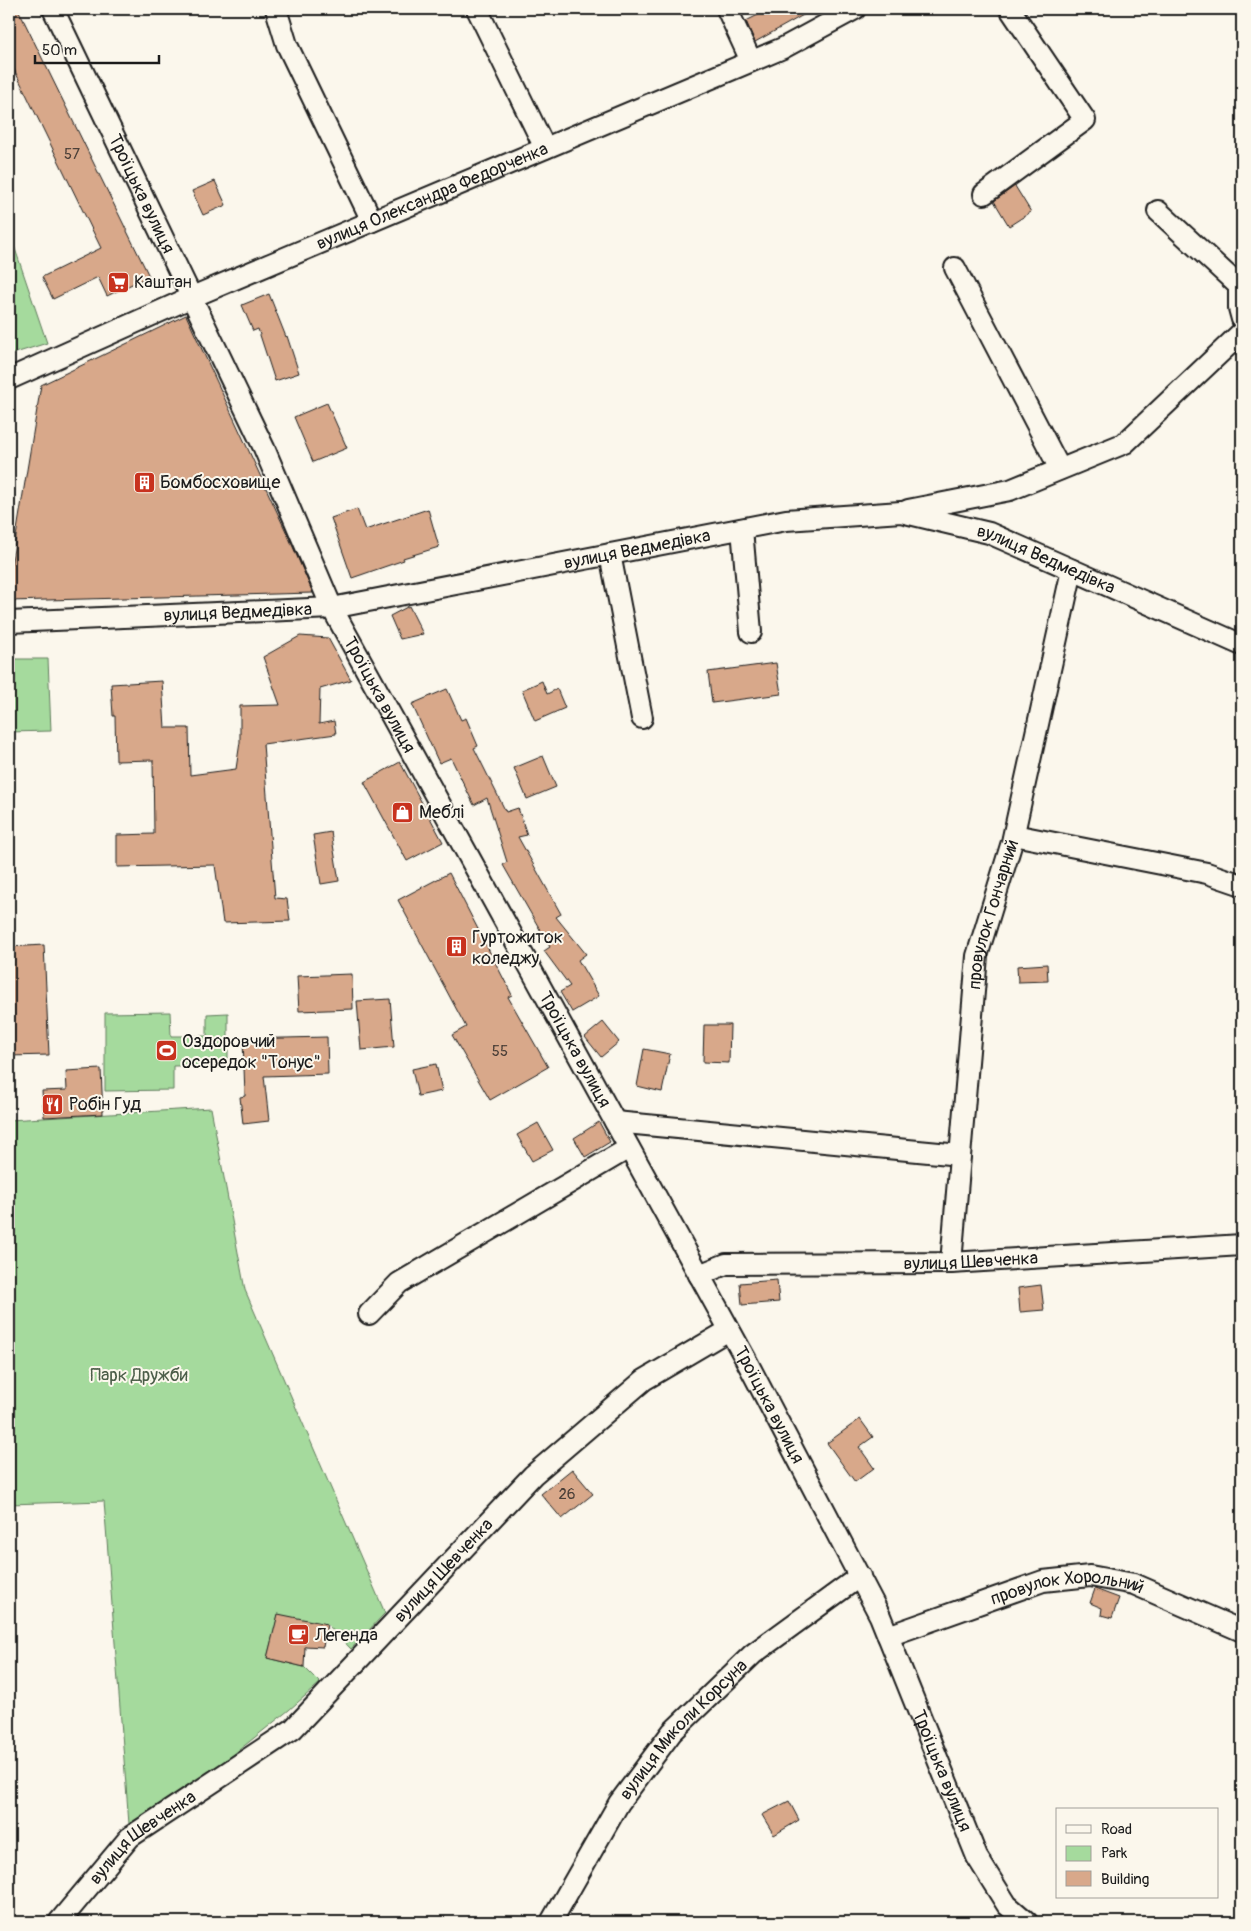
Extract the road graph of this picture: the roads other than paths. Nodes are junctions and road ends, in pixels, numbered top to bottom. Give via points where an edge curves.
1 (53, 9) edge
2 (276, 9) edge
3 (477, 9) edge
4 (727, 9) edge
5 (855, 9) edge
6 (1010, 9) edge
7 (751, 61) junction
8 (545, 148) junction
9 (984, 194) dead end
10 (1158, 211) dead end
11 (372, 221) junction
12 (955, 268) dead end
13 (192, 297) junction
14 (1242, 319) edge
15 (1242, 332) edge
16 (9, 379) edge
17 (1060, 469) junction
18 (901, 512) junction
19 (742, 529) junction
20 (610, 554) junction
21 (1072, 570) junction
22 (332, 608) junction
23 (9, 622) edge
24 (751, 632) dead end
25 (1242, 645) edge
26 (642, 718) dead end
27 (1014, 835) junction
28 (1242, 885) edge
29 (614, 1122) junction
30 (629, 1148) junction
31 (960, 1155) junction
32 (1242, 1245) edge
33 (951, 1262) junction
34 (700, 1275) junction
35 (369, 1314) dead end
36 (730, 1330) junction
37 (860, 1576) junction
38 (1242, 1631) edge
39 (888, 1636) junction
40 (59, 1922) edge
41 (551, 1922) edge
42 (1026, 1922) edge

1 - 13 street, Троїцька вулиця
2 - 11 street via 287,44
3 - 8 street
4 - 7 street
5 - 7 street, вулиця Олександра Федорченка via 783,48
6 - 9 street via 1085,120
7 - 8 street, вулиця Олександра Федорченка
8 - 11 street, вулиця Олександра Федорченка
10 - 14 street via 1239,286
11 - 13 street, вулиця Олександра Федорченка
12 - 17 street
13 - 16 street, вулиця Олександра Федорченка
13 - 22 street, Троїцька вулиця via 264,448
15 - 17 street via 1125,443
17 - 18 street via 1010,490
18 - 19 street, вулиця Ведмедівка via 786,520
18 - 21 street, вулиця Ведмедівка via 989,533
19 - 20 street, вулиця Ведмедівка
19 - 24 street
20 - 22 street, вулиця Ведмедівка
20 - 26 street
21 - 25 street, вулиця Ведмедівка
21 - 27 street, провулок Гончарний
22 - 23 street, вулиця Ведмедівка
22 - 29 street, Троїцька вулиця
27 - 28 street via 1207,873
27 - 31 street, провулок Гончарний via 978,956
29 - 30 street, Троїцька вулиця
29 - 31 street
30 - 34 street, Троїцька вулиця
30 - 35 street via 399,1283
31 - 33 street, провулок Гончарний
32 - 33 street, вулиця Шевченка
33 - 34 street, вулиця Шевченка via 726,1264
34 - 36 street, Троїцька вулиця
36 - 37 street, Троїцька вулиця
36 - 40 street, вулиця Шевченка via 644,1380 534,1475 293,1729 130,1837
37 - 39 street, Троїцька вулиця
37 - 41 street, вулиця Миколи Корсуна via 753,1654 672,1732 619,1803
38 - 39 street, провулок Хорольний via 1134,1584 1090,1576 1043,1581
39 - 42 street, Троїцька вулиця via 977,1857 1007,1905

